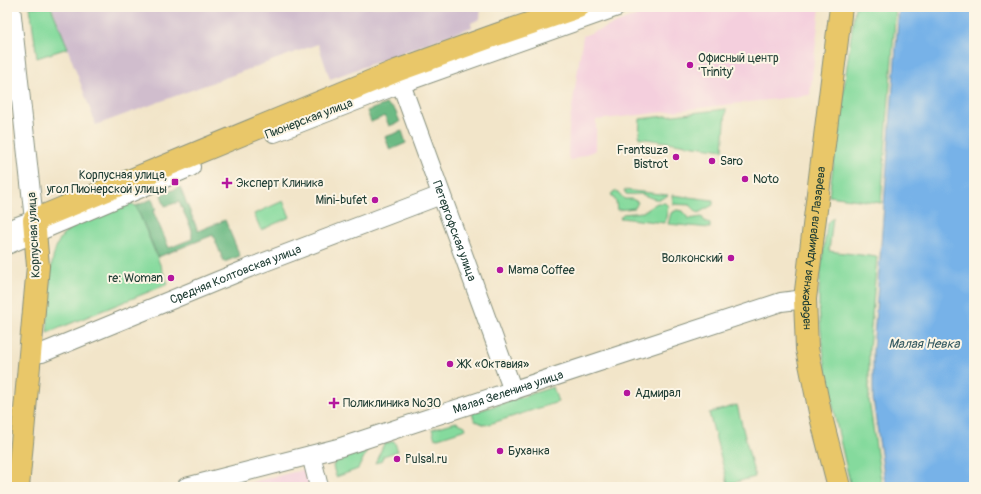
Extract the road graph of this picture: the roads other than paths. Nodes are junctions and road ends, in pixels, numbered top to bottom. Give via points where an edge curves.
1 (11, 7) edge
2 (578, 7) edge
3 (617, 7) edge
4 (841, 7) edge
5 (536, 18) edge
6 (398, 78) junction
7 (441, 195) junction
8 (35, 226) junction
9 (7, 230) edge
10 (7, 245) edge
11 (806, 299) junction
12 (30, 354) junction
13 (513, 391) junction
14 (311, 455) junction
15 (18, 487) edge
16 (186, 487) edge
17 (318, 487) edge
18 (839, 487) edge

1 - 8 street, Корпусная улица
2 - 5 main road, Пионерская улица
3 - 5 street, Пионерская улица
4 - 11 main road, набережная Адмирала Лазарева
5 - 6 main road, Пионерская улица
6 - 7 street, Петергофская улица
6 - 8 main road, Пионерская улица
7 - 12 street, Средняя Колтовская улица via 249,268 42,353
7 - 13 street, Петергофская улица
8 - 9 street, Пионерская улица
8 - 10 street, Пионерская улица
8 - 12 main road, Корпусная улица via 38,266
11 - 13 street, Малая Зеленина улица via 781,302
11 - 18 main road, набережная Адмирала Лазарева via 808,349 821,417
12 - 15 main road, Корпусная улица
13 - 14 street, Малая Зеленина улица
14 - 16 street, Малая Зеленина улица
14 - 17 street

